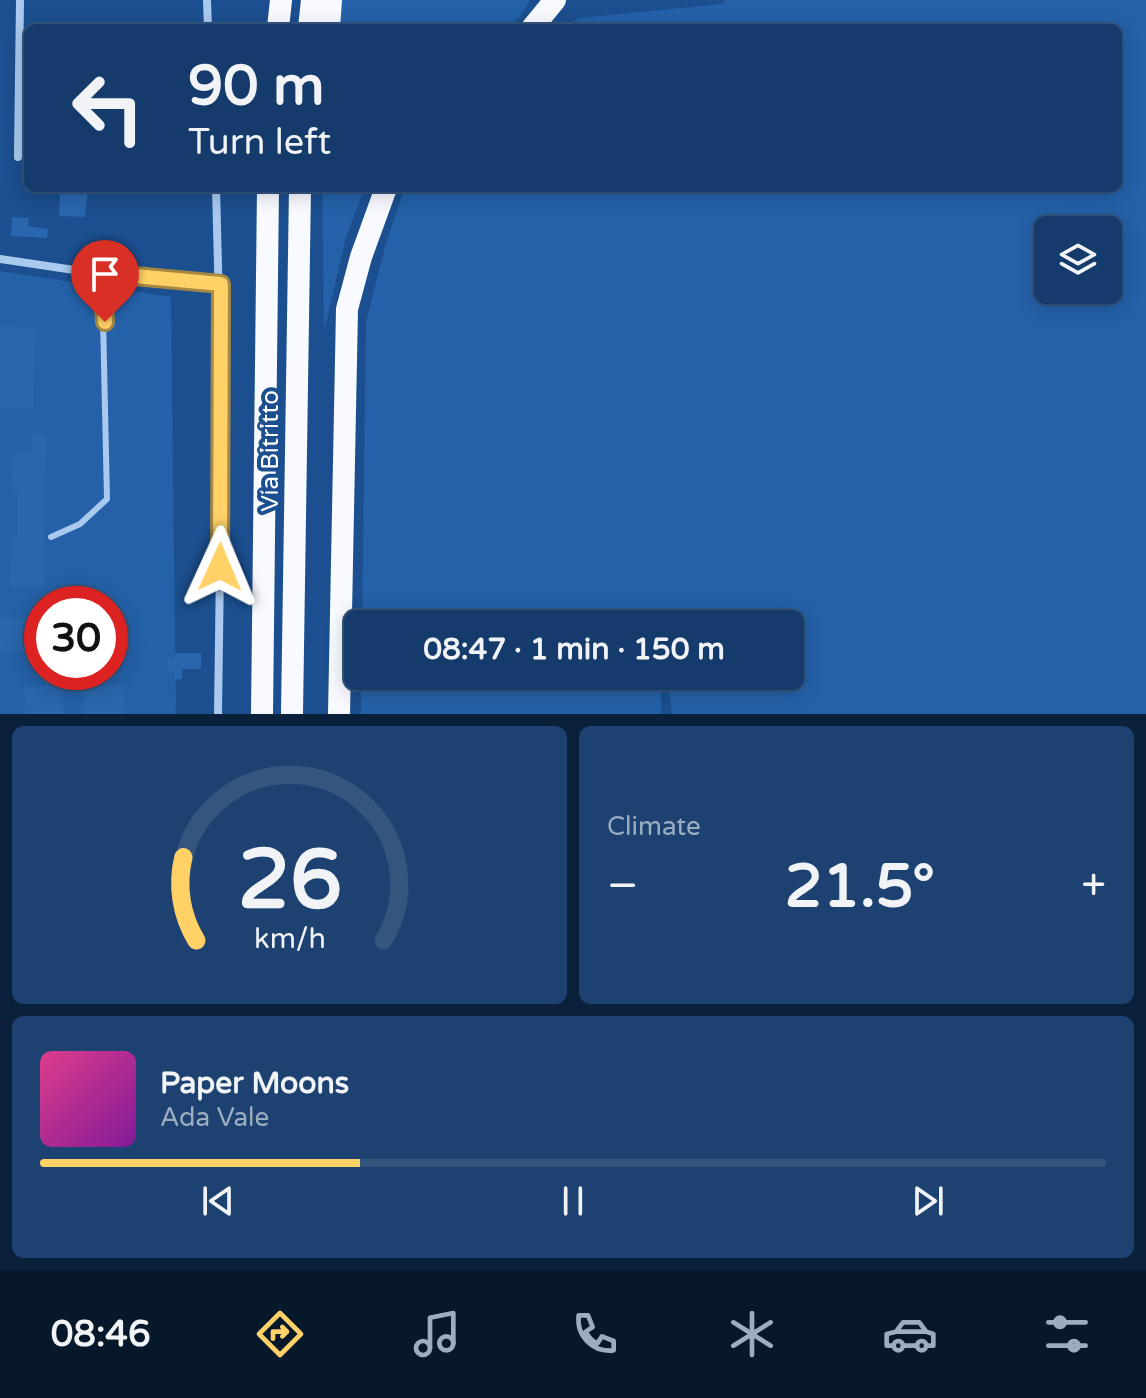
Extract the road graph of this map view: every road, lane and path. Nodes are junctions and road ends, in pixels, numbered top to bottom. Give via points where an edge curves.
1 (20, 0) edge
2 (207, 0) edge
3 (281, 0) edge
4 (312, 0) edge
5 (331, 0) edge
6 (555, 0) edge
7 (208, 24) edge
8 (278, 24) edge
9 (309, 24) edge
10 (329, 24) edge
11 (535, 24) edge
12 (18, 157) dead end
13 (216, 192) edge
14 (268, 192) edge
15 (300, 192) edge
16 (313, 192) edge
17 (385, 192) edge
18 (0, 259) edge
19 (102, 273) junction
20 (221, 284) junction
21 (299, 286) junction
22 (51, 537) dead end
23 (218, 714) edge
24 (262, 714) edge
25 (292, 714) edge
26 (339, 714) edge

1 - 12 street
2 - 7 street
3 - 8 highway
4 - 9 highway
5 - 10 highway
6 - 11 highway
13 - 20 street
14 - 24 highway, Via Bitritto
15 - 21 highway, Via Bitritto
16 - 21 highway
17 - 26 highway via 347,309
18 - 19 street
19 - 20 street
19 - 22 lane via 107,499 80,524
20 - 23 street
21 - 25 highway, Via Bitritto

